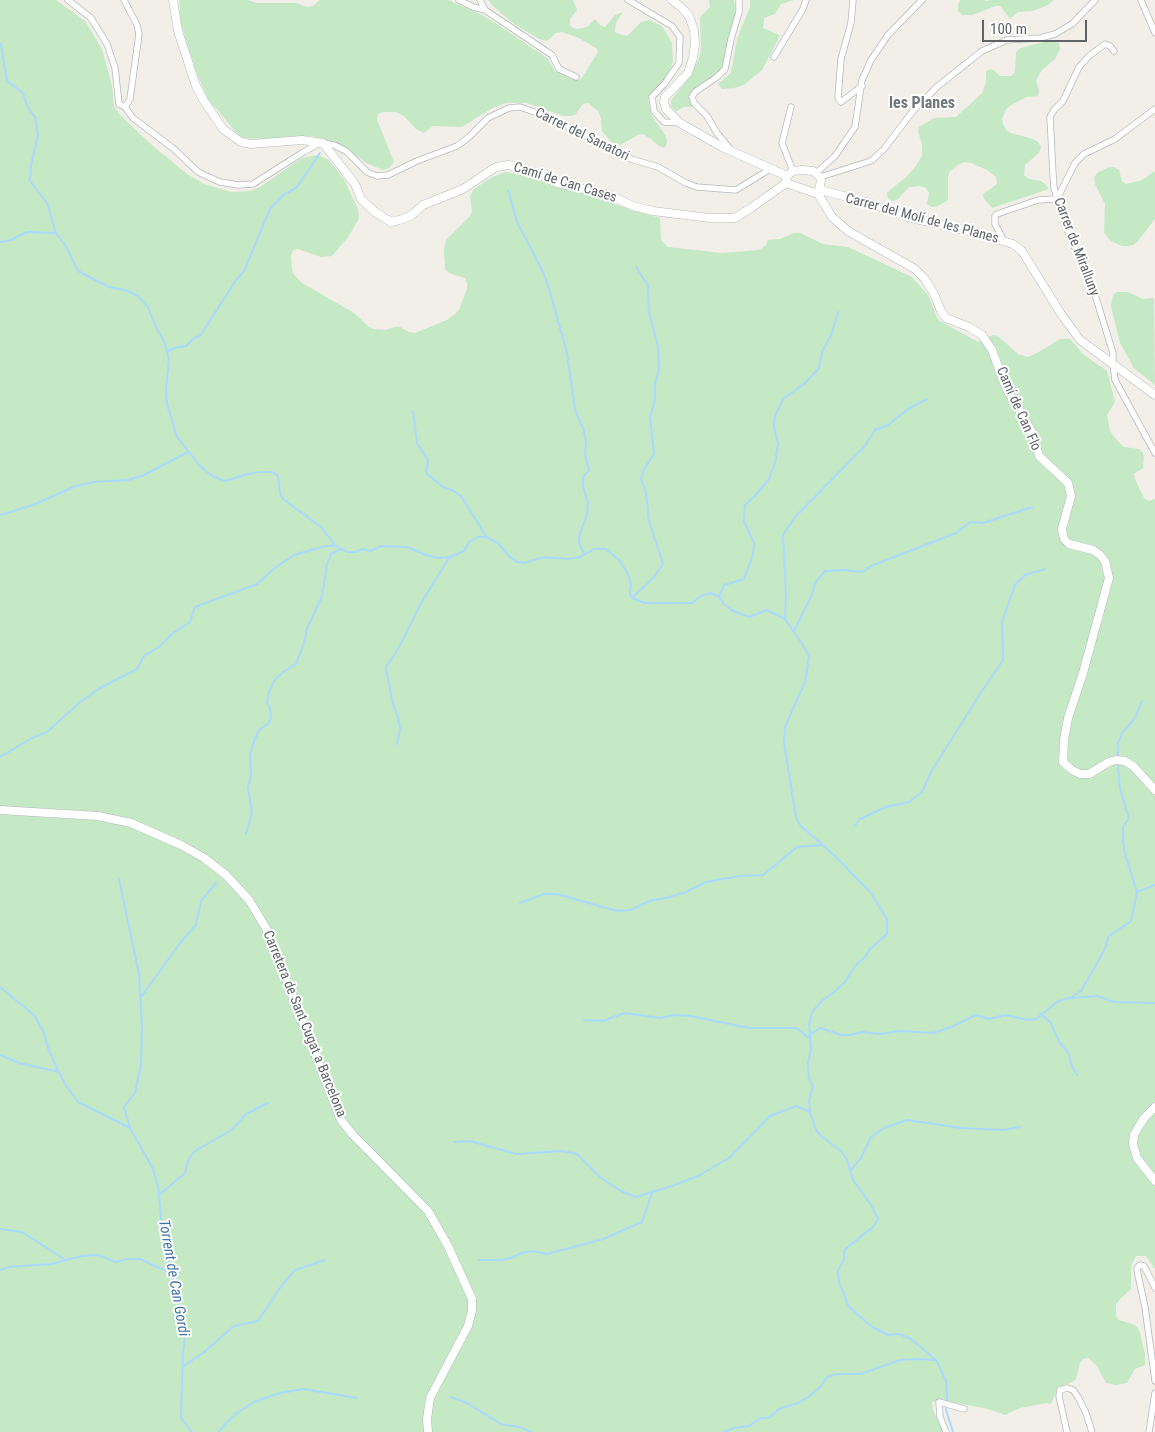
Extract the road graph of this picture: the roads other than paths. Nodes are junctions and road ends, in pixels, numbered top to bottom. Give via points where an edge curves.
1 (68, 0) edge
2 (124, 0) edge
3 (173, 0) edge
4 (459, 0) edge
5 (480, 0) edge
6 (628, 0) edge
7 (672, 0) edge
8 (739, 0) edge
9 (806, 0) edge
10 (852, 0) edge
11 (922, 0) edge
12 (1095, 0) edge
13 (1141, 0) edge
14 (485, 10) junction
15 (1155, 33) edge
16 (1114, 50) dead end
17 (774, 57) dead end
18 (576, 77) dead end
19 (862, 86) junction
20 (125, 107) junction
21 (791, 107) dead end
22 (1155, 109) edge
23 (680, 123) junction
24 (323, 143) junction
25 (733, 152) junction
26 (770, 169) junction
27 (818, 175) junction
28 (789, 177) junction
29 (819, 192) junction
30 (1057, 199) junction
31 (1004, 241) junction
32 (1113, 362) junction
33 (1155, 395) edge
34 (1155, 453) edge
35 (1155, 790) edge
36 (0, 810) edge
37 (1155, 1107) edge
38 (1155, 1181) edge
39 (1155, 1288) edge
40 (1155, 1382) edge
41 (1155, 1393) edge
42 (964, 1410) dead end
43 (428, 1432) edge
44 (946, 1432) edge
45 (1067, 1432) edge
46 (1092, 1432) edge
47 (1150, 1432) edge

1 - 20 street via 91,18 104,39 115,68 118,102
2 - 20 street via 139,34 130,99
3 - 24 street via 178,31 196,86 223,129 241,142 250,144 302,140
4 - 14 street
5 - 14 street
6 - 23 street via 672,26 680,37 679,63 652,97 654,111 664,122
7 - 23 street via 689,16 695,34 690,70 664,100 666,109
8 - 25 street via 725,68 692,97
9 - 17 street
10 - 19 street via 838,98 841,102
11 - 19 street via 888,35 871,60
12 - 27 street via 1072,24 1056,34 1007,40 982,51 938,86 871,161
13 - 15 street
14 - 18 street via 552,55 559,69
16 - 30 street, Carrer de Miralluny via 1105,44 1079,67 1064,101 1050,117
19 - 27 street via 855,127
20 - 24 street via 133,118 198,172 229,184 253,184
21 - 28 street via 782,143
22 - 30 street via 1115,139 1084,154 1075,163
23 - 25 street
24 - 26 street, Carrer del Sanatori via 346,151 367,172 377,176 388,175 457,146 488,118 509,108 520,107 552,118 624,157 658,167 696,187 736,190
24 - 28 street, Camí de Can Cases via 355,184 361,199 391,222 463,189 496,167 509,165 530,170 558,183 609,195 633,206 710,218 734,218
25 - 26 street
26 - 28 street
27 - 28 street via 807,170
27 - 29 street
28 - 29 street, Carrer del Molí de les Planes
29 - 31 street, Carrer del Molí de les Planes via 863,201 908,217
29 - 35 street, Camí de Can Flo via 832,217 848,231 915,269 925,279 946,318 982,335 1030,430 1039,456 1068,483 1071,496 1062,530 1064,538 1069,544 1100,555 1106,561 1110,578 1068,718 1063,762 1080,774 1088,774 1109,762 1125,761
30 - 31 street via 1038,200 994,216
30 - 32 street, Carrer de Miralluny via 1072,242 1088,272
31 - 32 street, Carrer del Molí de les Planes via 1022,251 1080,340
32 - 33 street, Carrer del Molí de les Planes
32 - 34 street, Carrer de Miralluny via 1115,380
36 - 43 street, Carretera de Sant Cugat a Barcelona via 98,816 131,823 204,858 226,875 249,900 266,928 342,1120 428,1212 448,1246 472,1299 468,1326 430,1398
37 - 38 street via 1145,1116 1132,1144 1143,1168
39 - 40 street via 1144,1266 1140,1265 1137,1268
41 - 47 street
42 - 44 street via 938,1402
45 - 46 street via 1059,1396 1060,1390 1067,1388 1078,1397

